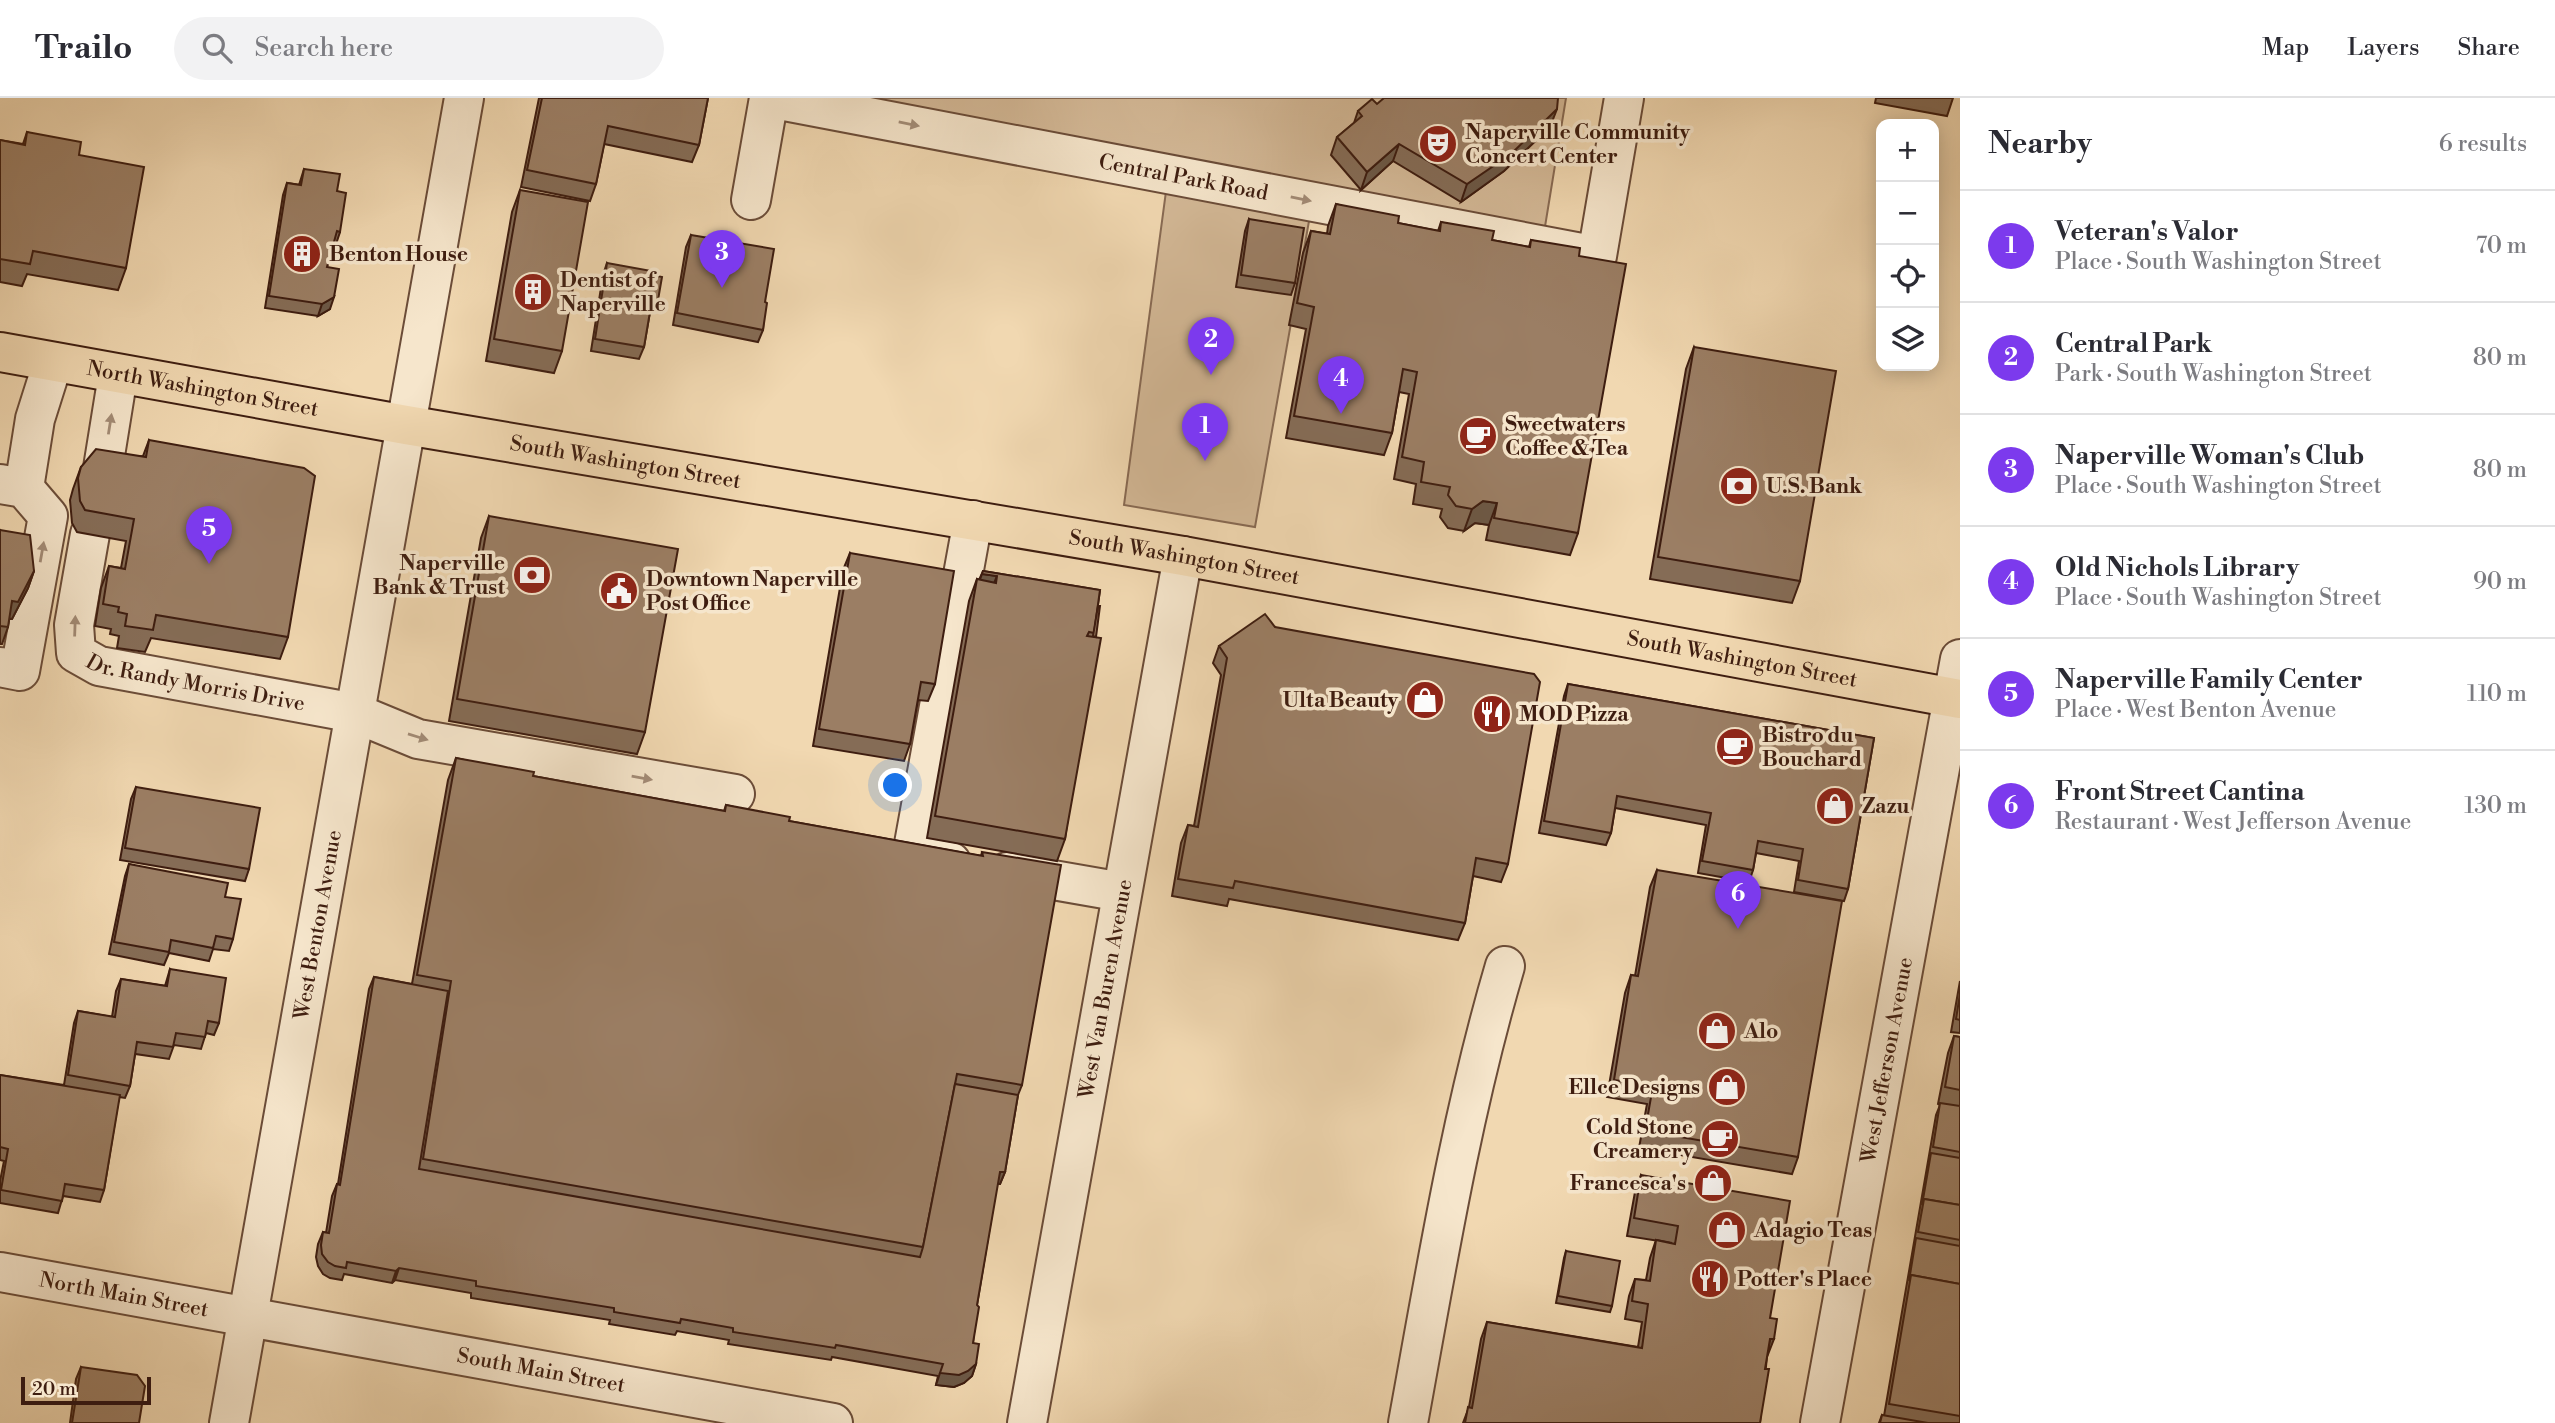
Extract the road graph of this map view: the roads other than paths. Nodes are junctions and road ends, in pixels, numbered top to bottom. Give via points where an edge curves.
1 (464, 98) edge
2 (769, 98) edge
3 (1624, 98) edge
4 (751, 200) dead end
5 (0, 352) edge
6 (53, 362) junction
7 (118, 375) junction
8 (406, 425) junction
9 (102, 474) edge
10 (12, 486) edge
11 (973, 520) junction
12 (90, 534) edge
13 (1183, 556) junction
14 (1960, 659) edge
15 (0, 667) edge
16 (1957, 698) edge
17 (355, 713) junction
18 (734, 794) dead end
19 (1122, 892) junction
20 (1505, 966) dead end
21 (0, 1272) edge
22 (248, 1316) junction
23 (229, 1423) edge
24 (833, 1423) edge
25 (1027, 1423) edge
26 (1408, 1423) edge
27 (1820, 1423) edge

1 - 8 street, West Benton Avenue
2 -> 3 street, Central Park Road via 1597,256
2 - 4 street
5 - 6 main road, North Washington Street
6 - 7 main road, North Washington Street
6 - 10 street
7 - 8 main road, North Washington Street
9 -> 7 street
8 - 11 main road, South Washington Street
8 - 17 street, West Benton Avenue
15 -> 10 street via 20,671 48,516
11 - 13 main road, South Washington Street
11 - 19 street via 912,855
17 -> 12 street, Dr. Randy Morris Drive via 99,666 76,653 74,625
13 - 16 main road, South Washington Street
13 - 19 street, West Van Buren Avenue
14 - 16 street, West Jefferson Avenue
16 - 27 street, West Jefferson Avenue
17 -> 18 street via 418,739
17 - 22 street, West Benton Avenue
19 - 25 street, West Van Buren Avenue
20 - 26 street via 1466,1124
21 - 22 street, North Main Street
22 - 23 street, West Benton Avenue
22 - 24 street, South Main Street

